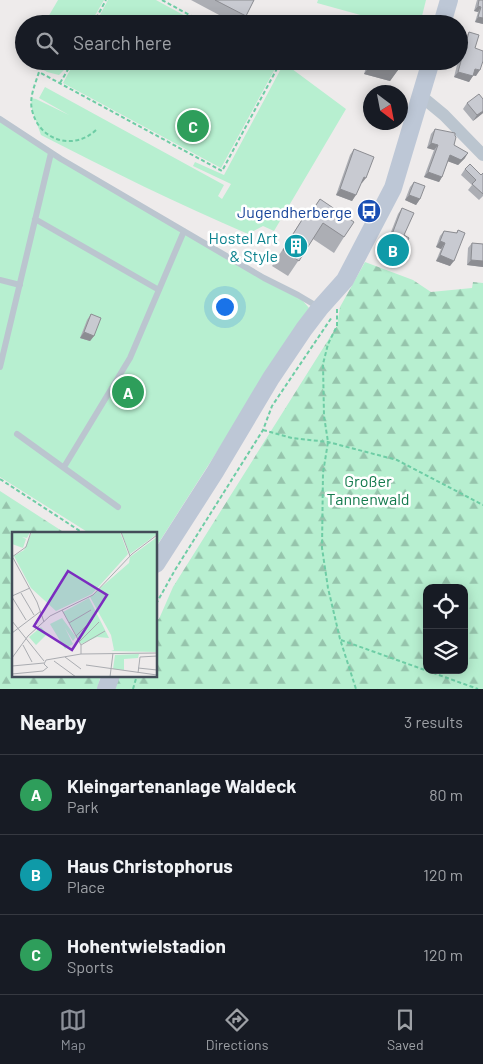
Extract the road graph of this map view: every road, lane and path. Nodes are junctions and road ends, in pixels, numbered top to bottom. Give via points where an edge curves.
1 (106, 0) edge
2 (162, 0) edge
3 (449, 0) edge
4 (98, 15) edge
5 (190, 15) edge
6 (445, 15) edge
7 (67, 70) edge
8 (276, 70) edge
9 (428, 70) edge
10 (60, 83) junction
11 (421, 96) junction
12 (0, 119) edge
13 (96, 130) dead end
14 (51, 153) junction
15 (483, 155) edge
16 (35, 219) junction
17 (184, 231) junction
18 (0, 280) edge
19 (20, 285) junction
20 (159, 290) junction
21 (337, 307) dead end
22 (320, 308) junction
23 (337, 326) dead end
24 (0, 367) edge
25 (263, 430) junction
26 (17, 434) dead end
27 (328, 442) junction
28 (64, 467) junction
29 (0, 479) edge
30 (483, 505) edge
31 (118, 507) dead end
32 (82, 532) edge
33 (158, 561) edge
34 (158, 600) edge
35 (340, 639) junction
36 (110, 676) edge
37 (137, 676) edge
38 (106, 689) edge
39 (133, 689) edge
40 (356, 689) edge
41 (478, 689) edge

1 - 4 path
2 - 5 path
3 - 6 main road
7 - 10 path
8 - 10 path via 222,171
9 - 11 main road
10 - 13 path via 39,72 31,95 37,122 44,131 66,142 89,137
11 - 15 street
11 - 22 main road via 393,188 345,280
12 - 14 lane
14 - 16 lane
14 - 17 lane
16 - 19 lane
16 - 20 lane
17 - 20 lane
17 - 22 lane
18 - 19 lane
19 - 24 lane
20 - 28 lane via 130,358
21 - 25 path via 272,406
22 - 33 main road via 271,378 216,472
23 - 27 path via 323,364
25 - 27 path via 292,438
25 - 34 path
26 - 28 lane
27 - 30 path via 397,460
27 - 35 path via 323,474 322,548
28 - 31 lane
29 - 32 path
35 - 40 path
35 - 41 path
36 - 38 main road
37 - 39 path

